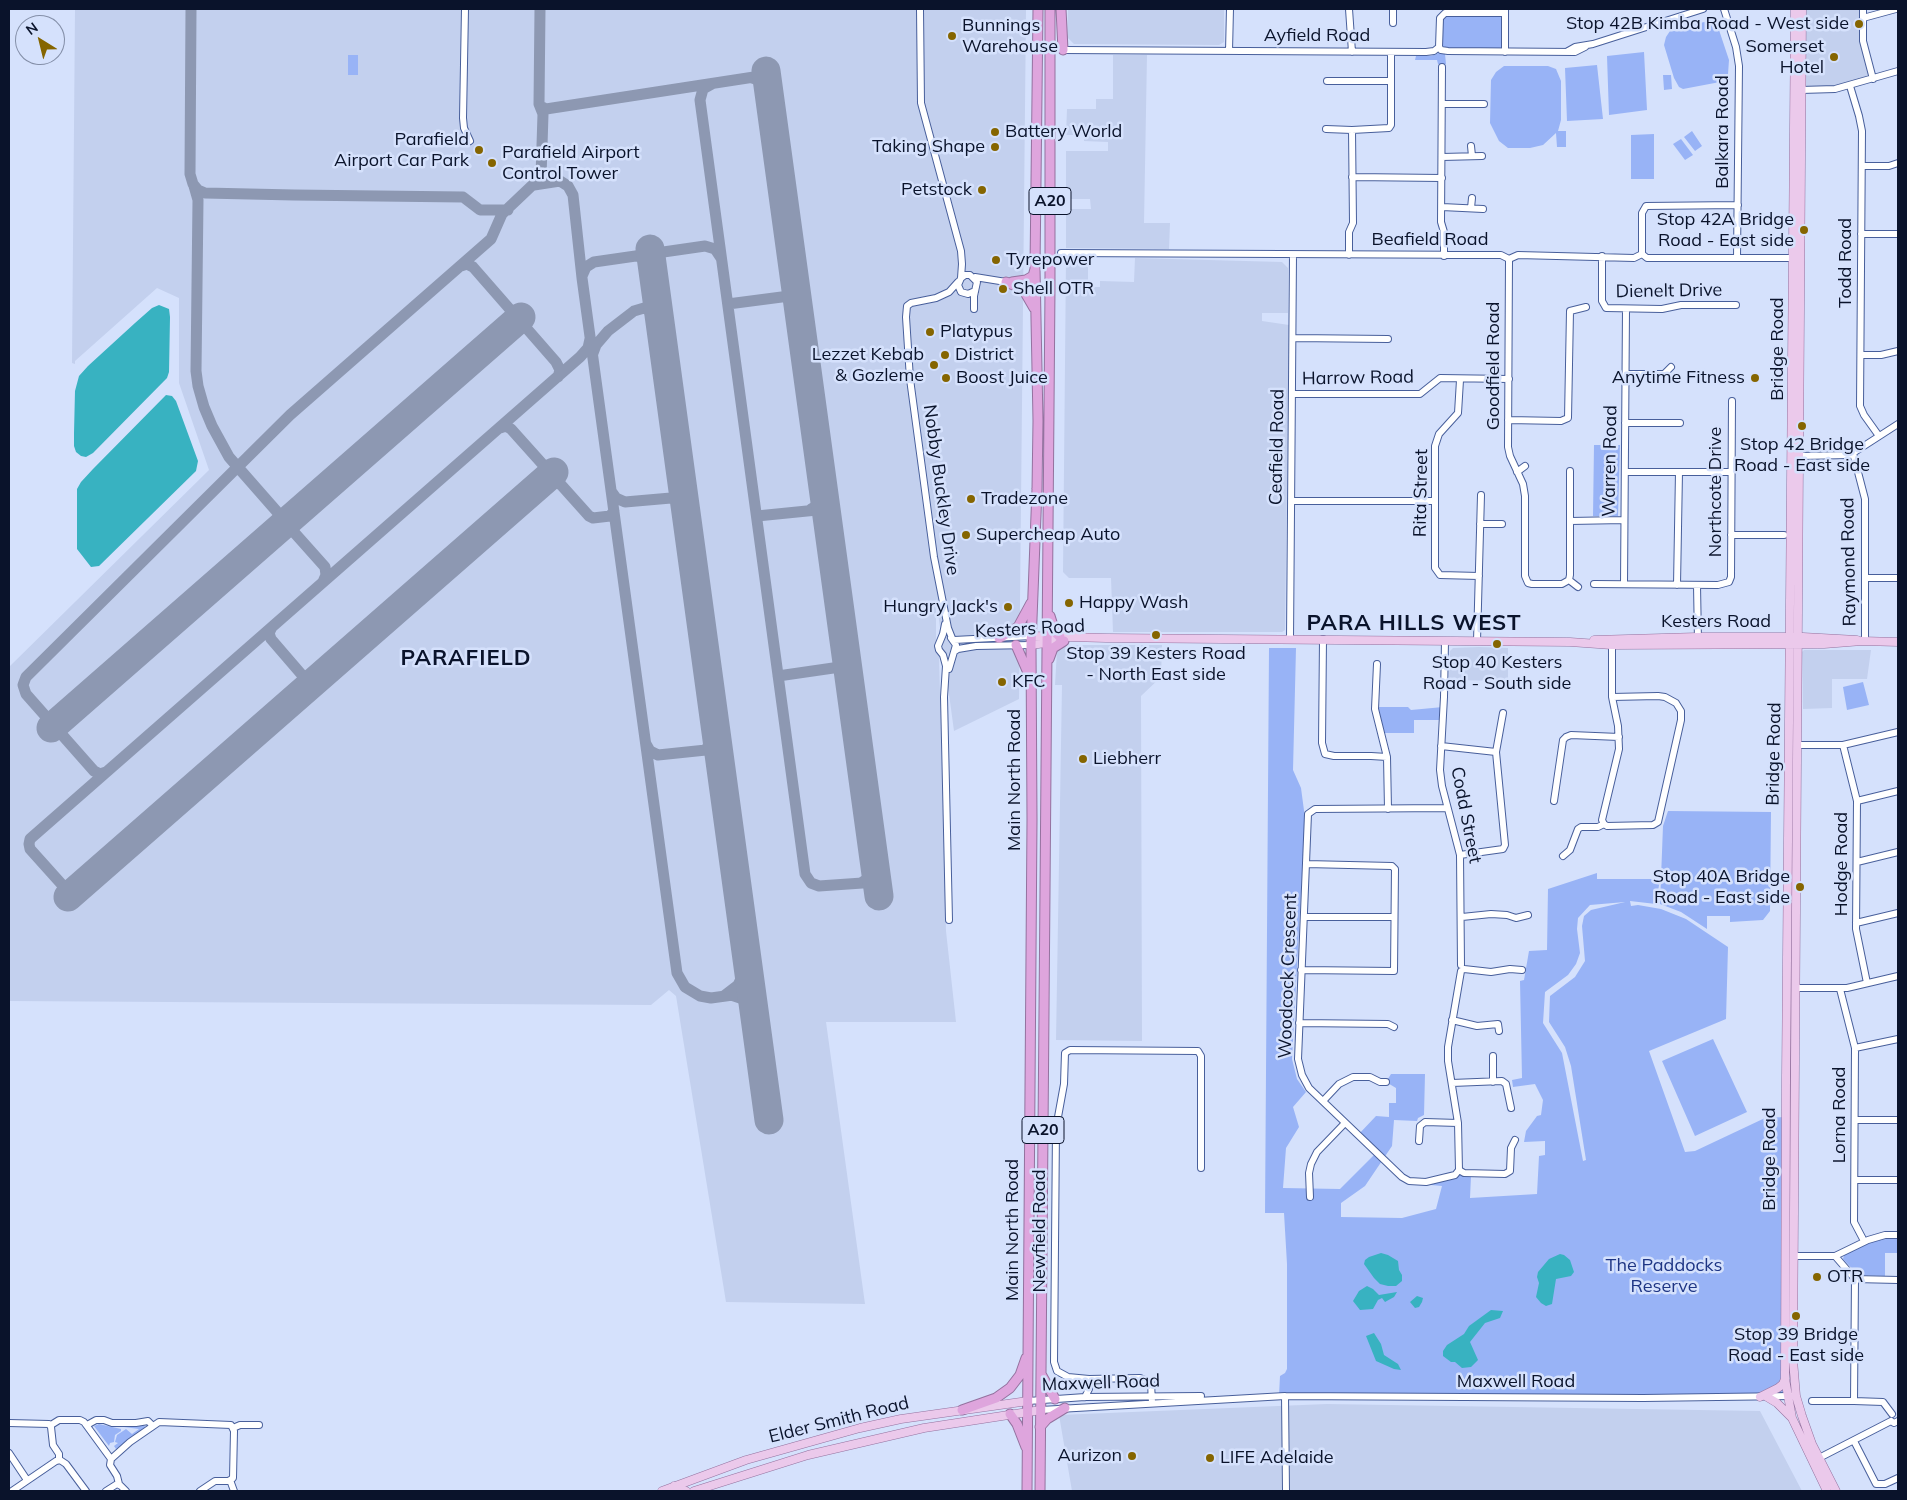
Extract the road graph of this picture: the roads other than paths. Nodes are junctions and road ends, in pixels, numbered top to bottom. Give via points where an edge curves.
1 (465, 9) edge
2 (920, 9) edge
3 (1038, 9) edge
4 (1050, 9) edge
5 (1061, 9) edge
6 (1230, 9) edge
7 (1349, 9) edge
8 (1393, 9) edge
9 (1703, 9) edge
10 (1724, 9) edge
11 (1795, 9) edge
12 (1802, 9) edge
13 (1863, 9) edge
14 (1896, 9) edge
15 (1505, 11) edge
16 (1863, 18) junction
17 (1392, 23) dead end
18 (1439, 47) junction
19 (1063, 50) joint
20 (1229, 51) junction
21 (1352, 52) junction
22 (1391, 52) junction
23 (1505, 52) junction
24 (1442, 67) dead end
25 (1898, 71) edge
26 (1874, 79) junction
27 (1327, 81) dead end
28 (1391, 81) junction
29 (1850, 86) junction
30 (1798, 90) junction
31 (1442, 104) junction
32 (1484, 104) dead end
33 (1326, 129) dead end
34 (1352, 130) junction
35 (470, 141) dead end
36 (1471, 146) dead end
37 (1472, 156) junction
38 (1482, 156) dead end
39 (1442, 157) junction
40 (1898, 163) edge
41 (1862, 166) junction
42 (1352, 177) junction
43 (1442, 178) junction
44 (1472, 198) dead end
45 (1738, 205) junction
46 (1442, 207) junction
47 (1471, 208) junction
48 (1483, 209) dead end
49 (1861, 234) junction
50 (1898, 234) edge
51 (961, 251) junction
52 (1061, 253) dead end
53 (1642, 254) junction
54 (1294, 255) junction
55 (1350, 255) junction
56 (1444, 256) junction
57 (1602, 256) junction
58 (1738, 258) junction
59 (1797, 258) junction
60 (1509, 259) junction
61 (1035, 268) junction
62 (974, 277) junction
63 (959, 280) junction
64 (1005, 282) junction
65 (976, 290) junction
66 (964, 294) junction
67 (936, 298) junction
68 (1736, 305) dead end
69 (1586, 307) dead end
70 (1626, 308) junction
71 (1036, 311) junction
72 (1293, 338) junction
73 (1388, 339) dead end
74 (1898, 351) edge
75 (1861, 356) junction
76 (1671, 368) dead end
77 (1626, 374) junction
78 (1460, 380) junction
79 (1509, 380) junction
80 (1292, 394) junction
81 (1732, 402) dead end
82 (1508, 420) junction
83 (1625, 423) junction
84 (1680, 423) dead end
85 (1898, 424) edge
86 (1879, 436) junction
87 (1852, 454) junction
88 (1795, 456) junction
89 (1525, 466) dead end
90 (1570, 470) dead end
91 (1517, 472) junction
92 (1625, 472) junction
93 (1679, 472) junction
94 (1731, 472) junction
95 (1481, 495) dead end
96 (1291, 501) junction
97 (1435, 501) junction
98 (1624, 520) junction
99 (1570, 521) junction
100 (1480, 524) junction
101 (1502, 524) dead end
102 (1731, 535) junction
103 (1784, 535) dead end
104 (1479, 576) junction
105 (1865, 578) junction
106 (1898, 578) edge
107 (1569, 580) junction
108 (1594, 584) dead end
109 (1624, 584) junction
110 (1676, 585) junction
111 (1697, 585) junction
112 (1578, 586) dead end
113 (1033, 599) junction
114 (1047, 609) junction
115 (946, 618) junction
116 (1790, 625) junction
117 (1777, 637) junction
118 (999, 638) junction
119 (953, 639) junction
120 (1047, 639) junction
121 (1062, 639) junction
122 (1290, 639) junction
123 (1323, 639) junction
124 (940, 640) junction
125 (1032, 640) junction
126 (1794, 640) junction
127 (1445, 641) junction
128 (1477, 641) junction
129 (1698, 641) junction
130 (1863, 641) junction
131 (1612, 642) junction
132 (1898, 642) edge
133 (1016, 645) junction
134 (954, 652) junction
135 (943, 655) junction
136 (1377, 664) dead end
137 (1047, 666) junction
138 (1031, 682) junction
139 (945, 684) junction
140 (1612, 697) junction
141 (1503, 712) dead end
142 (1898, 732) edge
143 (1619, 737) junction
144 (1793, 745) junction
145 (1843, 745) junction
146 (1441, 746) junction
147 (1496, 752) junction
148 (1387, 757) junction
149 (1898, 791) edge
150 (1554, 801) dead end
151 (1857, 801) junction
152 (1447, 808) junction
153 (1388, 809) junction
154 (1604, 824) junction
155 (1898, 852) edge
156 (1460, 855) junction
157 (1563, 856) dead end
158 (1857, 862) junction
159 (1306, 864) junction
160 (1898, 913) edge
161 (1528, 916) dead end
162 (1304, 917) junction
163 (1394, 917) junction
164 (1462, 917) junction
165 (949, 920) dead end
166 (1856, 923) junction
167 (1462, 969) junction
168 (1301, 970) junction
169 (1522, 970) dead end
170 (1898, 976) edge
171 (1867, 983) junction
172 (1791, 988) junction
173 (1840, 988) junction
174 (1452, 1020) junction
175 (1299, 1023) junction
176 (1394, 1027) dead end
177 (1499, 1031) dead end
178 (1898, 1039) edge
179 (1855, 1048) junction
180 (1494, 1056) dead end
181 (1386, 1082) dead end
182 (1493, 1082) junction
183 (1452, 1083) junction
184 (1323, 1102) junction
185 (1511, 1108) dead end
186 (1855, 1120) junction
187 (1898, 1120) edge
188 (1345, 1122) junction
189 (1458, 1123) junction
190 (1515, 1140) dead end
191 (1419, 1141) dead end
192 (1201, 1168) dead end
193 (1459, 1170) junction
194 (1855, 1180) junction
195 (1898, 1180) edge
196 (1310, 1197) dead end
197 (1898, 1235) edge
198 (1864, 1241) junction
199 (1790, 1256) junction
200 (1835, 1256) junction
201 (1855, 1279) junction
202 (1898, 1280) edge
203 (1029, 1349) junction
204 (1041, 1374) junction
205 (1089, 1379) junction
206 (1785, 1379) junction
207 (1285, 1396) junction
208 (1796, 1396) junction
209 (1086, 1397) junction
210 (1110, 1397) junction
211 (1764, 1397) junction
212 (1787, 1397) junction
213 (1055, 1399) junction
214 (1152, 1399) junction
215 (1041, 1400) junction
216 (1812, 1401) dead end
217 (1854, 1401) junction
218 (1028, 1402) junction
219 (1110, 1405) junction
220 (1065, 1408) junction
221 (962, 1410) junction
222 (1041, 1410) junction
223 (1028, 1411) junction
224 (1010, 1414) junction
225 (1896, 1417) edge
226 (1792, 1418) junction
227 (9, 1423) edge
228 (51, 1425) junction
229 (87, 1425) junction
230 (259, 1425) dead end
231 (153, 1426) junction
232 (1040, 1426) junction
233 (233, 1428) junction
234 (1854, 1441) junction
235 (1027, 1450) junction
236 (9, 1454) edge
237 (1819, 1458) junction
238 (111, 1459) junction
239 (59, 1460) junction
240 (1814, 1466) junction
241 (1898, 1478) edge
242 (28, 1480) junction
243 (230, 1480) junction
244 (119, 1484) junction
245 (674, 1489) edge
246 (12, 1491) edge
247 (86, 1491) edge
248 (106, 1491) edge
249 (126, 1491) edge
250 (200, 1491) edge
251 (234, 1491) edge
252 (662, 1491) edge
253 (686, 1491) edge
254 (694, 1491) edge
255 (1027, 1491) edge
256 (1040, 1491) edge
257 (1286, 1491) edge
258 (1827, 1491) edge
259 (1836, 1491) edge

1 - 35 street via 464,128
2 - 51 street via 921,103
3 - 61 highway, Main North Road / A20
4 - 114 highway, Main North Road / A20
5 - 19 highway
6 - 20 street
7 - 21 street
8 - 17 street
9 - 23 street, Ayfield Road via 1577,52
10 - 45 street, Balkara Road via 1739,66
11 - 30 main road, Bridge Road
12 - 30 main road, Bridge Road
13 - 16 street
14 - 16 street
15 - 18 street via 1445,13 1440,18
15 - 23 street
16 - 26 street via 1863,41
18 - 22 street, Ayfield Road via 1430,52
18 - 23 street, Ayfield Road via 1448,51
19 - 20 street, Ayfield Road
20 - 21 street, Ayfield Road
21 - 22 street, Ayfield Road
22 - 28 street
24 - 31 street
25 - 26 street
26 - 29 street
27 - 28 street
28 - 34 street via 1389,128
29 - 30 street via 1831,90
29 - 41 street, Todd Road via 1861,127
30 - 59 main road, Bridge Road
31 - 32 street via 1471,108
31 - 39 street
33 - 34 street
34 - 42 street
36 - 37 street
37 - 38 street
37 - 39 street
39 - 43 street
40 - 41 street
41 - 49 street, Todd Road
42 - 43 street
42 - 55 street
43 - 46 street
44 - 47 street
45 - 53 street via 1646,206 1642,210
45 - 58 street, Balkara Road
46 - 47 street
46 - 56 street
47 - 48 street
49 - 50 street
49 - 75 street, Todd Road
51 - 62 street via 967,270
51 - 63 street
52 - 54 street, Beafield Road
53 - 57 street, Beafield Road via 1634,258
53 - 58 street, Beafield Road via 1648,258
54 - 55 street, Beafield Road
54 - 72 street, Ceafield Road
55 - 56 street, Beafield Road
56 - 60 street, Beafield Road via 1501,255
57 - 60 street, Beafield Road via 1518,255
57 - 70 street, Dienelt Drive via 1604,306
58 - 59 street, Beafield Road
59 - 88 main road, Bridge Road
60 - 79 street, Goodfield Road
61 - 64 highway via 1033,276 1026,280
61 - 71 highway, Main North Road / A20
62 - 63 street via 968,275
62 - 64 street
62 - 65 street
63 - 66 street via 958,288
63 - 67 street, Nobby Buckley Drive via 949,292
64 - 65 street via 984,284
64 - 71 highway via 1026,292
65 - 66 street
65 - 66 street via 974,309
66 - 67 street, Nobby Buckley Drive
67 - 115 street, Nobby Buckley Drive via 907,306 906,317 910,379 934,557
68 - 70 street, Dienelt Drive
69 - 82 street via 1570,311 1568,418 1561,421
70 - 77 street, Warren Road
71 - 113 highway, Main North Road / A20 via 1038,470
72 - 73 street
72 - 80 street, Ceafield Road
74 - 75 street
75 - 86 street, Todd Road via 1860,408
76 - 77 street via 1664,374
77 - 83 street, Warren Road
78 - 79 street, Harrow Road
78 - 80 street, Harrow Road via 1440,378 1420,394
78 - 97 street, Rita Street via 1458,413 1439,434 1435,446
79 - 82 street, Goodfield Road
80 - 96 street, Ceafield Road
81 - 94 street, Northcote Drive
82 - 91 street, Goodfield Road via 1510,456
83 - 84 street
83 - 92 street, Warren Road
85 - 86 street
86 - 87 street
87 - 88 street
87 - 105 street, Raymond Road via 1865,494
88 - 116 main road, Bridge Road
88 - 126 main road, Bridge Road
89 - 91 street
90 - 99 street
91 - 107 street, Goodfield Road via 1525,496 1527,580 1532,584 1562,584
92 - 93 street
92 - 98 street, Warren Road
93 - 94 street
93 - 110 street
94 - 102 street, Northcote Drive
95 - 100 street
96 - 97 street
96 - 122 street, Ceafield Road
97 - 104 street, Rita Street via 1435,568 1440,574
98 - 99 street
98 - 109 street, Warren Road
99 - 107 street
100 - 101 street
100 - 104 street
102 - 103 street
102 - 111 street, Northcote Drive via 1732,584
104 - 128 street
105 - 106 street
105 - 130 street, Raymond Road
107 - 112 street
108 - 109 street, Northcote Drive
109 - 110 street, Northcote Drive
110 - 111 street, Northcote Drive
111 - 129 street
113 - 118 highway via 1018,627
113 - 125 highway, Main North Road / A20
114 - 120 highway, Main North Road / A20
114 - 121 highway via 1055,631
115 - 119 street, Nobby Buckley Drive
115 - 124 street, Nobby Buckley Drive
116 - 117 main road
116 - 126 main road, Bridge Road
117 - 126 main road, Kesters Road
117 - 129 main road, Kesters Road
118 - 119 street, Kesters Road
118 - 125 street, Kesters Road
119 - 124 street via 945,637
119 - 134 street via 956,645
120 - 121 main road, Kesters Road
120 - 125 main road, Kesters Road
120 - 137 highway, Main North Road / A20
121 - 122 main road, Kesters Road
121 - 137 highway via 1053,648
122 - 123 main road, Kesters Road
123 - 127 main road, Kesters Road
123 - 148 street via 1322,743 1325,754
124 - 135 street via 938,648
125 - 133 street, Kesters Road
125 - 138 highway, Main North Road / A20
126 - 129 main road, Kesters Road
126 - 130 main road, Kesters Road via 1848,644
126 - 144 main road, Bridge Road
127 - 128 main road, Kesters Road
127 - 146 street, Codd Street
128 - 131 main road, Kesters Road
129 - 131 main road, Kesters Road
130 - 132 main road, Kesters Road
131 - 140 street
133 - 134 street, Kesters Road via 976,646
133 - 138 highway
134 - 135 street
134 - 139 street
135 - 139 street
136 - 148 street via 1375,709
137 - 204 highway, Main North Road / A20
138 - 203 highway, Main North Road / A20
139 - 165 street
140 - 143 street
140 - 154 street via 1665,697 1676,702 1682,715 1658,822 1653,825
141 - 147 street
142 - 145 street
143 - 150 street via 1566,737
143 - 154 street via 1603,814
144 - 145 street
144 - 172 main road, Bridge Road
145 - 151 street, Hodge Road
146 - 147 street
146 - 152 street, Codd Street via 1440,770
147 - 156 street via 1504,849
148 - 153 street
149 - 151 street
151 - 158 street, Hodge Road
152 - 153 street, Woodcock Crescent
152 - 156 street, Codd Street
153 - 159 street, Woodcock Crescent via 1311,811 1308,814
154 - 157 street via 1578,829 1570,850
155 - 158 street
156 - 164 street, Codd Street
158 - 166 street, Hodge Road
159 - 162 street, Woodcock Crescent
159 - 163 street via 1392,866 1395,869
160 - 166 street
161 - 164 street via 1516,918 1491,914
162 - 163 street
162 - 168 street, Woodcock Crescent
163 - 168 street via 1394,971
164 - 167 street, Codd Street
166 - 171 street, Hodge Road
167 - 169 street via 1491,972
167 - 174 street, Codd Street
168 - 175 street, Woodcock Crescent
170 - 171 street
171 - 173 street
172 - 173 street
172 - 199 main road, Bridge Road
173 - 179 street, Lorna Road
174 - 177 street via 1477,1026 1498,1024
174 - 183 street, Codd Street via 1448,1047
175 - 176 street via 1388,1024
175 - 184 street, Woodcock Crescent via 1298,1059 1302,1075
178 - 179 street
179 - 186 street, Lorna Road
180 - 182 street
181 - 184 street via 1370,1077 1353,1077 1339,1084
182 - 183 street
182 - 185 street via 1506,1084
183 - 189 street, Codd Street
184 - 188 street, Woodcock Crescent
186 - 187 street
186 - 194 street, Lorna Road
188 - 193 street, Woodcock Crescent via 1397,1173 1410,1181 1426,1182 1455,1175
188 - 196 street via 1317,1152 1311,1164
189 - 191 street via 1425,1122 1420,1126
189 - 193 street, Codd Street
190 - 193 street via 1511,1148 1510,1171 1505,1174 1464,1174
192 - 205 street, Newfield Road via 1201,1056 1198,1051 1070,1050 1065,1053 1064,1084 1056,1128 1054,1362 1057,1371 1068,1377
194 - 195 street
194 - 198 street, Lorna Road via 1854,1222
197 - 198 street
198 - 200 street
199 - 200 street
199 - 206 main road, Bridge Road
199 - 208 main road, Bridge Road
200 - 201 street
201 - 202 street
201 - 217 street
203 - 218 highway, Main North Road / A20
203 - 221 highway via 1022,1370 1010,1388 996,1398
204 - 213 highway
204 - 215 highway, Main North Road / A20
205 - 209 street via 1090,1389
205 - 214 street, Newfield Road via 1140,1378 1151,1383
206 - 211 main road
206 - 212 main road, Bridge Road
207 - 211 street, Maxwell Road
207 - 214 street, Maxwell Road
207 - 257 street
208 - 212 street, Maxwell Road
208 - 237 main road, Bridge Road
209 - 210 street, Maxwell Road
209 - 213 street, Maxwell Road
210 - 214 street, Maxwell Road
210 - 219 street
211 - 212 street, Maxwell Road
211 - 226 main road via 1777,1403
212 - 226 main road, Bridge Road
213 - 215 street, Maxwell Road
214 - 219 street, Maxwell Road
215 - 218 street, Maxwell Road
215 - 222 highway, Main North Road / A20
216 - 217 street
217 - 225 street via 1883,1402
218 - 221 main road, Elder Smith Road
218 - 223 highway, Main North Road / A20
219 - 220 street, Maxwell Road
220 - 222 street, Maxwell Road
220 - 232 highway
221 - 245 main road, Elder Smith Road via 901,1419 807,1441 746,1460
222 - 223 main road, Elder Smith Road
222 - 232 highway, Main North Road / A20
223 - 224 main road, Elder Smith Road
223 - 235 highway, Main North Road / A20
224 - 235 highway
224 - 254 main road, Elder Smith Road via 924,1428 808,1455
225 - 234 street
226 - 240 main road, Bridge Road
227 - 228 street
228 - 229 street via 56,1420 80,1420
228 - 239 street via 53,1445
229 - 231 street via 104,1420 112,1423 148,1421
229 - 238 street
230 - 233 street
231 - 233 street via 162,1421 231,1425
231 - 238 street
232 - 256 highway, Main North Road / A20
233 - 243 street via 233,1474
234 - 237 street
234 - 241 street via 1876,1484
235 - 255 highway, Main North Road / A20
236 - 242 street
237 - 240 street
237 - 259 main road, Bridge Road
238 - 244 street via 110,1465
239 - 242 street
239 - 247 street via 66,1464
240 - 258 main road, Bridge Road
242 - 246 street
243 - 250 street via 215,1481
243 - 251 street
244 - 248 street
244 - 249 street
245 - 252 main road, Elder Smith Road
245 - 253 main road

